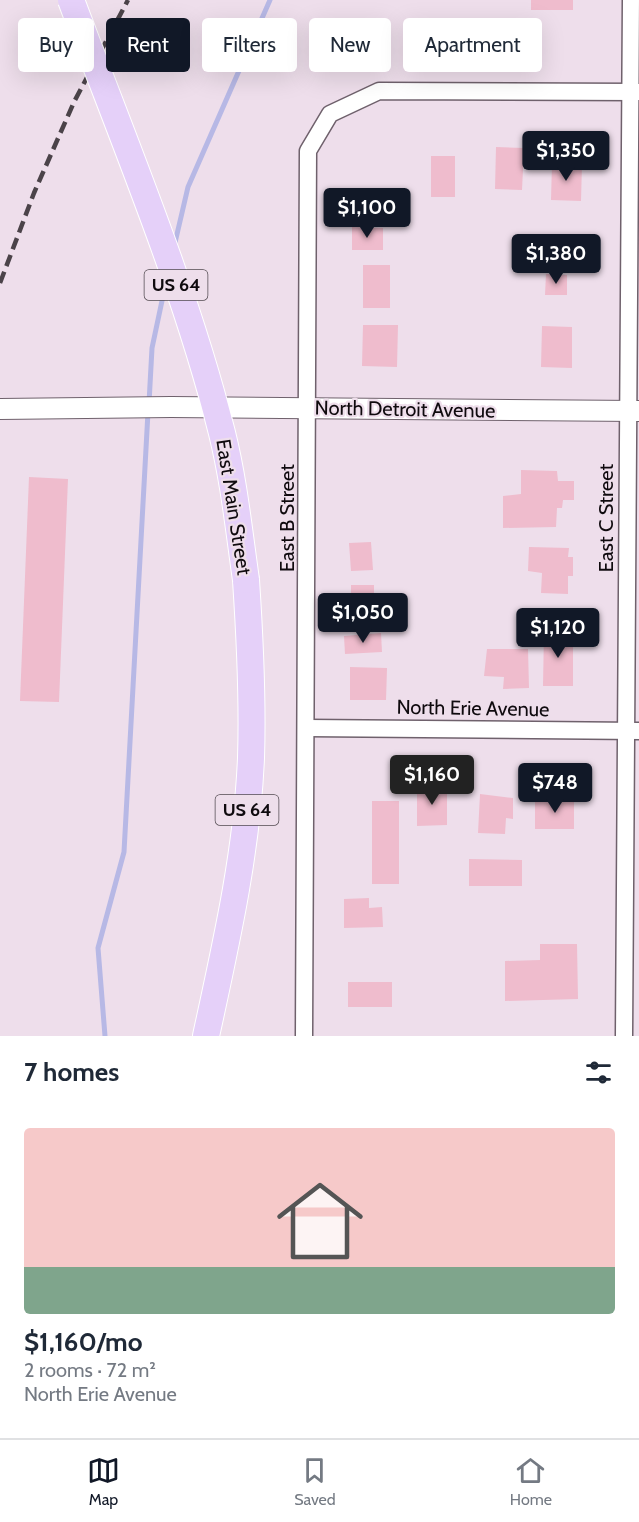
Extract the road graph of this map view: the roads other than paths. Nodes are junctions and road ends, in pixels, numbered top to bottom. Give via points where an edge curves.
1 (72, 0) edge
2 (631, 0) edge
3 (635, 92) edge
4 (309, 408) junction
5 (0, 409) edge
6 (634, 411) edge
7 (307, 728) junction
8 (632, 731) edge
9 (206, 1036) edge
10 (304, 1036) edge
11 (624, 1036) edge

1 - 9 main road, East Main Street / US 64, bridge via 203,365 222,434 246,580 252,684 246,812 230,924
2 - 3 street, East C Street
3 - 4 street, East B Street via 379,91 330,114 308,151
3 - 6 street, East C Street
4 - 5 street, North Detroit Avenue
4 - 6 street, North Detroit Avenue
4 - 7 street, East B Street
6 - 8 street, East C Street
7 - 8 street, North Erie Avenue
7 - 10 street, East B Street
8 - 11 street, East C Street

